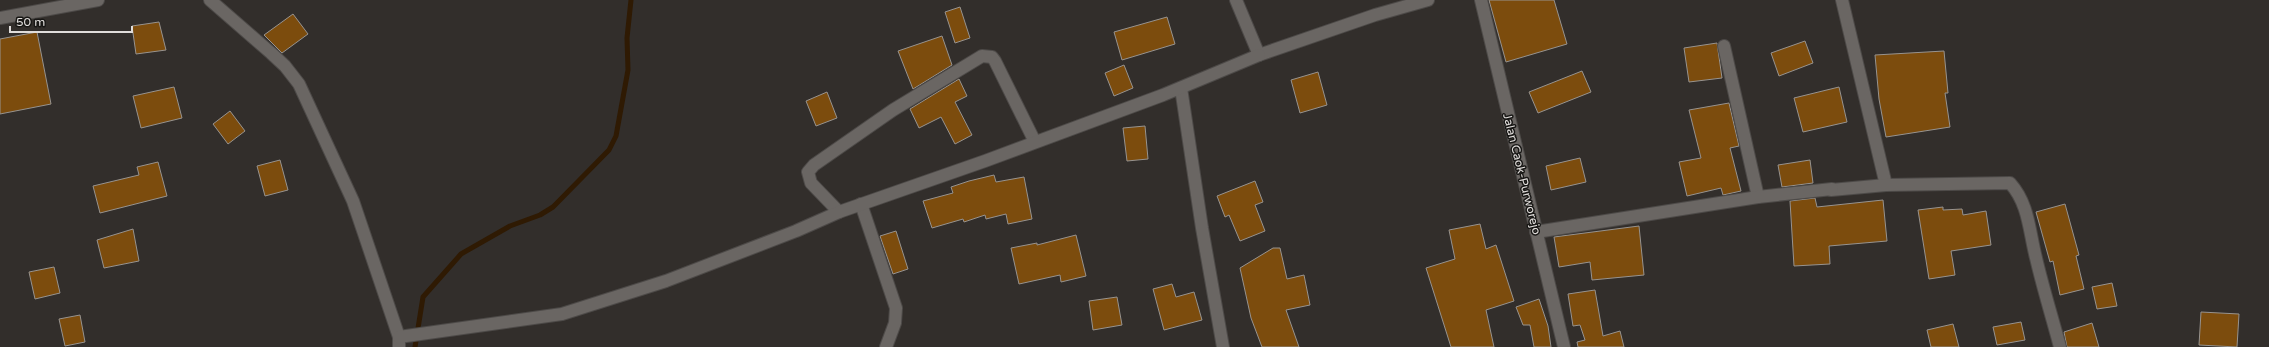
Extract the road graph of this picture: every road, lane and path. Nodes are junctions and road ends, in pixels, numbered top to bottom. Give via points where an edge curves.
1 (98, 0) edge
2 (210, 0) edge
3 (1236, 0) edge
4 (1428, 0) edge
5 (1481, 0) edge
6 (1842, 0) edge
7 (0, 18) edge
8 (1724, 46) dead end
9 (1259, 55) junction
10 (1181, 88) junction
11 (1035, 142) junction
12 (1886, 185) junction
13 (1758, 197) junction
14 (861, 204) junction
15 (839, 212) junction
16 (1536, 232) junction
17 (399, 342) edge
18 (886, 347) edge
19 (1224, 347) edge
20 (1564, 347) edge
21 (2060, 347) edge

1 - 7 street
2 - 17 street via 276,57 299,84 353,201
3 - 9 street
4 - 9 street via 1375,15
5 - 16 street, Jalan Caok-Purworejo
6 - 12 street
8 - 13 street
9 - 10 street
10 - 11 street
10 - 19 street via 1202,228
11 - 14 street
11 - 15 street via 995,61 992,57 982,56 892,110 814,165 808,172 811,183
12 - 13 street
12 - 21 street via 2010,183 2024,204
13 - 16 street
14 - 15 street
14 - 18 street via 896,308 895,323
15 - 17 street via 666,281 562,314 412,336
16 - 20 street, Jalan Caok-Purworejo

